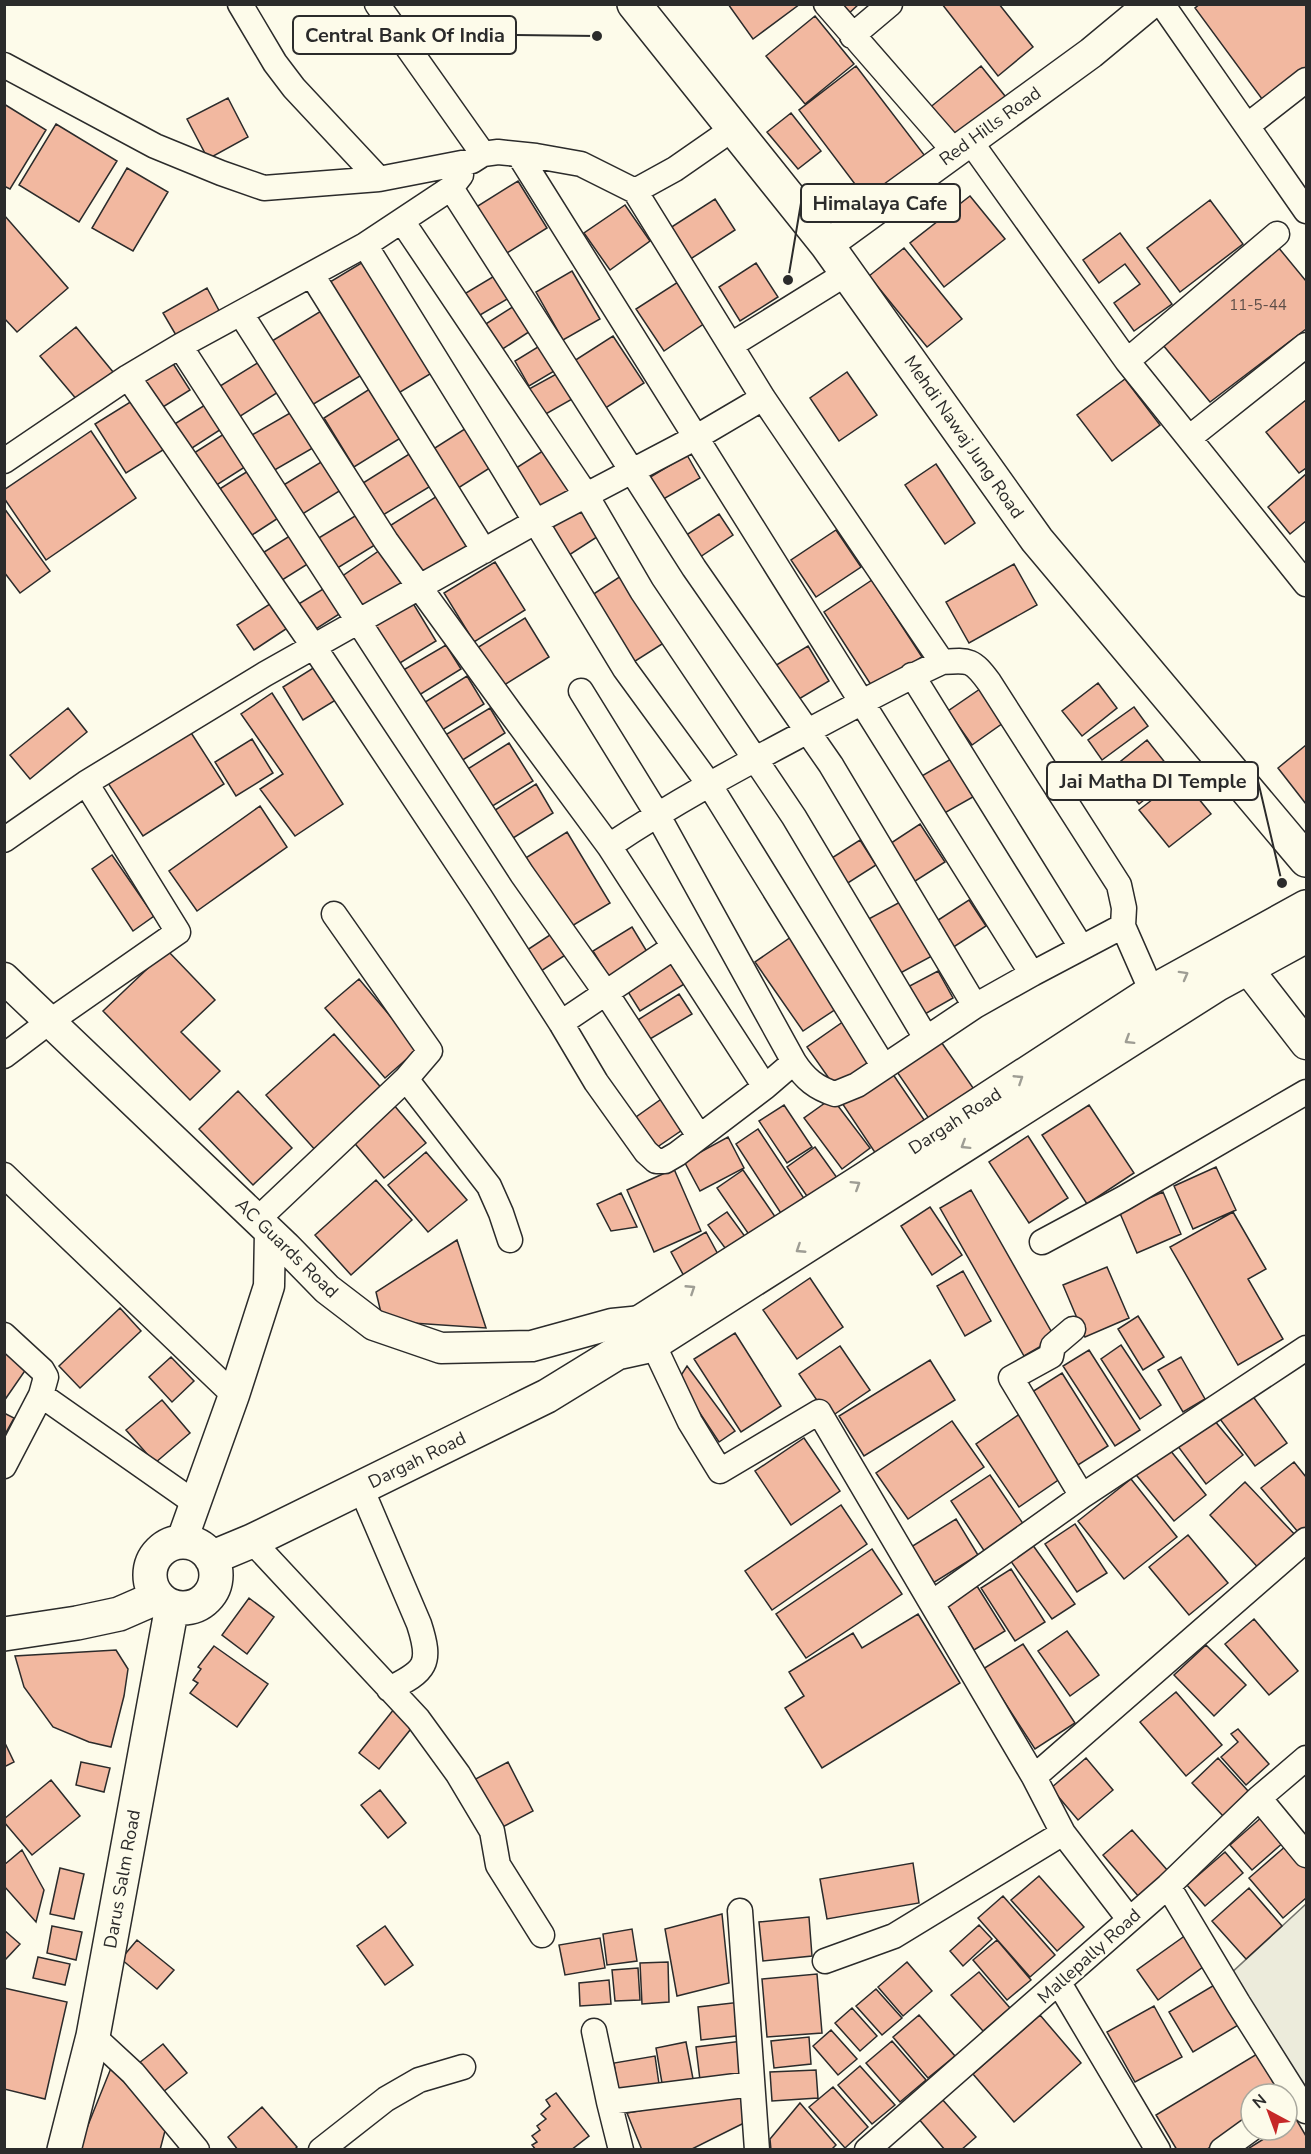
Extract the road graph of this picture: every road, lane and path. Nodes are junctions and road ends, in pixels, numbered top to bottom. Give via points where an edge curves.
1 (240, 4) edge
2 (377, 4) edge
3 (634, 4) edge
4 (826, 4) edge
5 (890, 4) edge
6 (1150, 4) edge
7 (1162, 4) edge
8 (852, 36) junction
9 (4, 65) edge
10 (1306, 80) edge
11 (1247, 126) junction
12 (734, 129) junction
13 (963, 146) junction
14 (519, 155) junction
15 (478, 158) junction
16 (379, 179) junction
17 (451, 188) junction
18 (635, 191) junction
19 (1306, 211) edge
20 (402, 221) junction
21 (1277, 234) dead end
22 (827, 244) junction
23 (365, 245) junction
24 (847, 273) junction
25 (312, 275) junction
26 (241, 314) junction
27 (731, 345) junction
28 (1306, 345) edge
29 (180, 346) junction
30 (1127, 361) junction
31 (128, 377) junction
32 (764, 398) junction
33 (695, 438) junction
34 (1189, 438) junction
35 (5, 460) edge
36 (631, 470) junction
37 (586, 495) junction
38 (535, 522) junction
39 (484, 551) junction
40 (1306, 584) edge
41 (418, 587) junction
42 (359, 620) junction
43 (314, 647) junction
44 (942, 662) junction
45 (912, 675) junction
46 (581, 691) dead end
47 (860, 702) junction
48 (808, 731) junction
49 (754, 758) junction
50 (86, 783) junction
51 (709, 784) junction
52 (657, 814) junction
53 (4, 840) edge
54 (609, 846) junction
55 (1306, 860) edge
56 (1306, 907) edge
57 (334, 914) dead end
58 (1123, 926) junction
59 (1306, 936) edge
60 (674, 947) junction
61 (1082, 947) junction
62 (1247, 968) junction
63 (1032, 974) junction
64 (4, 978) edge
65 (1152, 992) junction
66 (606, 993) junction
67 (975, 1006) junction
68 (49, 1022) junction
69 (561, 1023) junction
70 (926, 1038) junction
71 (1306, 1044) edge
72 (4, 1056) edge
73 (794, 1062) junction
74 (884, 1067) junction
75 (406, 1079) junction
76 (765, 1087) junction
77 (1306, 1092) edge
78 (699, 1136) junction
79 (4, 1174) edge
80 (264, 1226) junction
81 (510, 1240) dead end
82 (1042, 1242) dead end
83 (1073, 1329) dead end
84 (647, 1332) junction
85 (4, 1335) edge
86 (1306, 1347) edge
87 (41, 1395) junction
88 (234, 1395) junction
89 (4, 1466) edge
90 (361, 1488) junction
91 (1082, 1496) junction
92 (195, 1503) junction
93 (1306, 1540) edge
94 (252, 1541) junction
95 (181, 1543) junction
96 (211, 1558) junction
97 (165, 1601) junction
98 (932, 1603) junction
99 (4, 1634) edge
100 (389, 1689) junction
101 (1306, 1758) edge
102 (1034, 1777) junction
103 (1259, 1798) junction
104 (1063, 1833) junction
105 (1306, 1855) edge
106 (1168, 1886) junction
107 (740, 1911) dead end
108 (1129, 1919) junction
109 (542, 1935) dead end
110 (825, 1960) dead end
111 (1059, 1983) junction
112 (594, 2031) dead end
113 (93, 2037) junction
114 (463, 2067) dead end
115 (1283, 2082) edge
116 (752, 2084) junction
117 (609, 2102) junction
118 (1239, 2138) edge
119 (872, 2148) edge
120 (64, 2150) edge
121 (197, 2150) edge
122 (321, 2150) edge
123 (621, 2150) edge
124 (757, 2150) edge
125 (1158, 2150) edge
126 (1222, 2150) edge

1 - 16 street via 294,88
2 - 15 street
3 - 12 main road, Mehdi Nawaj Jung Road
4 - 8 street
5 - 8 street
6 - 13 street, Red Hills Road via 1091,53
7 - 11 street
8 - 13 street
9 - 16 street via 155,146 264,188
10 - 11 street
11 - 19 street
12 - 18 street
12 - 22 main road, Mehdi Nawaj Jung Road
13 - 22 street, Red Hills Road
13 - 30 street
14 - 15 street via 498,152
14 - 18 street via 581,164
14 - 33 street
15 - 16 street
15 - 17 street
17 - 20 street
17 - 36 street
18 - 27 street
20 - 23 street
20 - 37 street
21 - 30 street
22 - 24 main road, Mehdi Nawaj Jung Road
23 - 25 street
23 - 38 street
24 - 27 street
24 - 55 main road, Mehdi Nawaj Jung Road via 1037,540
25 - 26 street
25 - 39 street
26 - 29 street
26 - 41 street
27 - 32 street
28 - 34 street
29 - 31 street
29 - 42 street
30 - 34 street
31 - 35 street
31 - 43 street
32 - 33 street
32 - 44 street
33 - 36 street
33 - 47 street
34 - 40 street
36 - 37 street
36 - 48 street
37 - 38 street
37 - 49 street via 642,591
38 - 39 street
38 - 51 street via 625,669
39 - 41 street
41 - 42 street
41 - 54 street
42 - 43 street
42 - 66 street via 522,874
43 - 50 street
43 - 69 street
44 - 45 street
44 - 58 street via 967,661 980,669 989,682 1119,885
45 - 47 street
45 - 61 street
46 - 52 street
47 - 48 street
47 - 63 street
48 - 49 street
48 - 67 street
49 - 51 street
49 - 70 street via 794,817
50 - 53 street
50 - 68 street via 178,932
51 - 52 street
51 - 74 street
52 - 54 street
52 - 73 street
54 - 60 street
65 -> 56 main road, Dargah Road
57 - 75 street via 430,1051
58 - 61 street
58 - 65 street
59 - 62 main road, Dargah Road
60 - 66 street
60 - 76 street
61 - 63 street
62 - 71 street
62 -> 84 main road, Dargah Road
63 - 67 street
64 - 68 street, AC Guards Road
84 -> 65 main road, Dargah Road via 865,1179
66 - 69 street
66 - 78 street
67 - 70 street
68 - 72 street
68 - 80 street, AC Guards Road
69 - 78 street via 596,1082 656,1161 665,1161
70 - 74 street
73 - 74 street via 819,1089 835,1094
73 - 76 street
75 - 80 street
75 - 81 street via 489,1186
76 - 78 street
77 - 82 street
79 - 88 street
80 - 84 street, AC Guards Road via 327,1289 375,1325 441,1348 532,1346 612,1324
80 - 88 street via 269,1286
83 - 91 street via 1053,1346 1051,1356 1011,1378
84 - 90 main road, Dargah Road via 547,1396
84 - 98 street via 690,1422 720,1472 819,1412
85 - 87 street via 42,1370 46,1377
86 - 91 street
87 - 89 street
87 - 92 street
88 - 92 street
90 - 94 main road, Dargah Road
90 - 100 street via 426,1644 426,1658 419,1670 412,1678
91 - 98 street
92 - 95 street
93 - 102 street
94 - 96 main road, Dargah Road
94 - 100 street
95 - 96 main road via 199,1546
95 - 97 main road via 162,1550 152,1568 153,1587
96 - 97 main road via 216,1578 208,1596 192,1607
97 - 99 main road via 77,1623
97 - 113 main road, Darus Salm Road
98 - 102 street
100 - 109 street via 458,1774 492,1831 498,1864
101 - 103 street, Mallepally Road
102 - 104 street
103 - 105 street
103 - 106 street, Mallepally Road
104 - 108 street
104 - 110 street via 894,1936
106 - 108 street, Mallepally Road
106 - 115 street
107 - 116 street
108 - 111 street, Mallepally Road
111 - 119 street, Mallepally Road
111 - 125 street
112 - 117 street
113 - 120 main road, Darus Salm Road
113 - 121 street via 133,2073
114 - 122 street via 419,2080 386,2099
116 - 117 street
116 - 124 street
117 - 123 street
118 - 126 street

